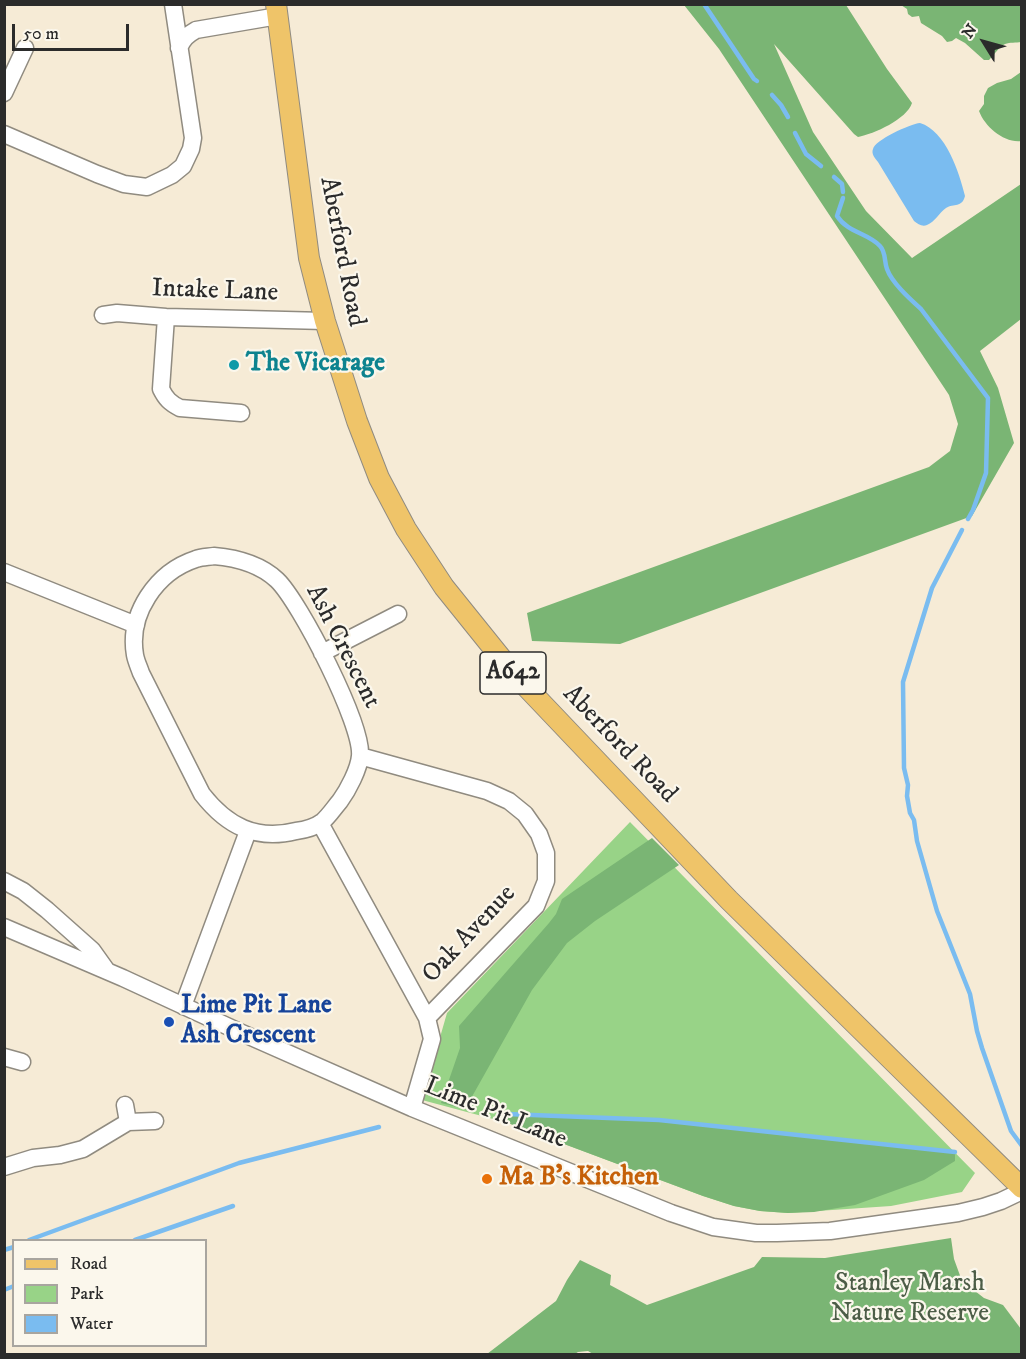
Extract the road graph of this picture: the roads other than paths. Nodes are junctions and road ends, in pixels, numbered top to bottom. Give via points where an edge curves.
1 (173, 4) edge
2 (277, 10) edge
3 (25, 44) dead end
4 (179, 48) junction
5 (4, 93) edge
6 (4, 134) edge
7 (103, 315) dead end
8 (166, 317) junction
9 (325, 321) junction
10 (241, 413) dead end
11 (5, 574) edge
12 (398, 614) dead end
13 (136, 625) junction
14 (322, 653) junction
15 (360, 756) junction
16 (321, 823) junction
17 (248, 831) junction
18 (4, 881) edge
19 (4, 927) edge
20 (107, 971) junction
21 (183, 1006) junction
22 (427, 1018) junction
23 (125, 1105) dead end
24 (412, 1108) junction
25 (155, 1121) dead end
26 (128, 1122) junction
27 (5, 1164) edge
28 (1022, 1190) edge

1 - 4 street
2 - 4 street via 196,30 188,34
2 - 9 main road, Aberford Road / A642 via 309,258
3 - 5 street
4 - 6 street via 193,138 183,166 160,182 147,187 124,184
7 - 8 street, Intake Lane
8 - 9 street, Intake Lane
8 - 10 street via 161,389 165,397 180,408
9 - 28 main road, Aberford Road / A642 via 379,478 406,530 486,640 729,900
11 - 13 street
12 - 14 street
13 - 14 street, Ash Crescent via 150,592 175,569 196,559 230,557 250,563 276,580
13 - 17 street, Ash Crescent via 135,657 141,673 202,794 225,818
14 - 15 street, Ash Crescent via 350,713
15 - 16 street, Ash Crescent via 348,790
15 - 22 street, Oak Avenue via 487,790 509,801 525,814 546,853 546,881 536,906
16 - 17 street, Ash Crescent via 286,834
16 - 22 street
17 - 21 street
18 - 20 street, Lime Pit Lane via 47,910 92,950
19 - 20 street, Lime Pit Lane
20 - 21 street, Lime Pit Lane
21 - 24 street, Lime Pit Lane
22 - 24 street via 432,1039
23 - 26 street
24 - 28 street, Lime Pit Lane via 671,1213 713,1227 756,1233 830,1231 958,1213
25 - 26 street
26 - 27 street via 83,1149

